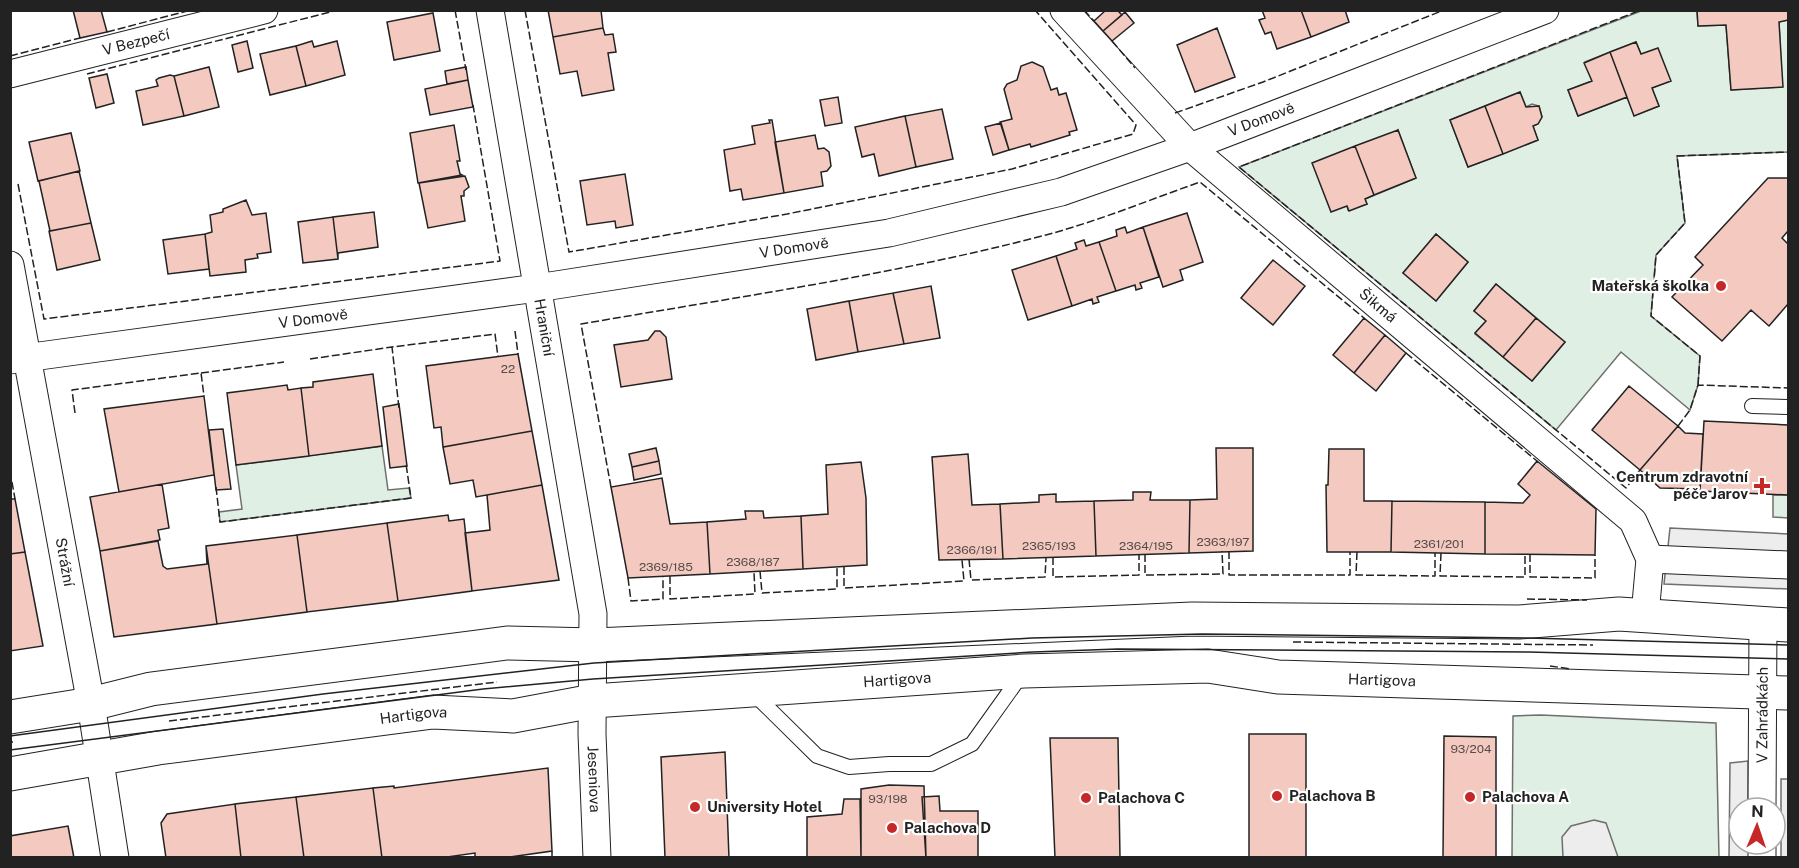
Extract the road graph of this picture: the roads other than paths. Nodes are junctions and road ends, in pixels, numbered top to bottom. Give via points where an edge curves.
1 (264, 10) edge
2 (490, 10) edge
3 (1064, 10) edge
4 (1545, 10) edge
5 (10, 74) edge
6 (1190, 147) junction
7 (10, 265) edge
8 (537, 288) junction
9 (18, 359) edge
10 (1752, 406) dead end
11 (1788, 407) edge
12 (1650, 559) junction
13 (1788, 565) edge
14 (1645, 615) junction
15 (1776, 624) edge
16 (595, 645) junction
17 (1024, 671) junction
18 (751, 691) junction
19 (1774, 692) edge
20 (593, 701) junction
21 (91, 704) junction
22 (10, 717) edge
23 (100, 759) junction
24 (10, 774) edge
25 (1763, 796) edge
26 (115, 858) edge
27 (597, 858) edge

1 - 5 street, V Bezpečí
2 - 8 street, Hraniční
3 - 6 street, Šikmá
4 - 6 street, V Domově
6 - 8 street, V Domově via 1060,192 889,233
6 - 12 street, Šikmá via 1633,521
7 - 9 street, Strážní
8 - 9 street, V Domově
8 - 16 street, Hraniční
9 - 21 street, Strážní
10 - 11 lane
12 - 13 street
12 - 14 street, Šikmá
14 - 15 main road
14 - 16 main road via 1519,622 1192,620
15 - 19 street, V Zahrádkách
16 - 20 street, Hraniční
16 - 21 main road via 507,643 151,689
17 - 18 main road, Hartigova
17 - 18 lane via 972,744 931,764 849,767 818,756
17 - 19 main road, Hartigova via 1208,666 1278,677
18 - 20 main road, Hartigova
19 - 25 street, V Zahrádkách
20 - 23 main road, Hartigova via 513,716 433,712
20 - 27 street, Jeseniova
21 - 22 main road
21 - 23 street, Strážní
23 - 24 main road, Hartigova
23 - 26 street, Strážní

